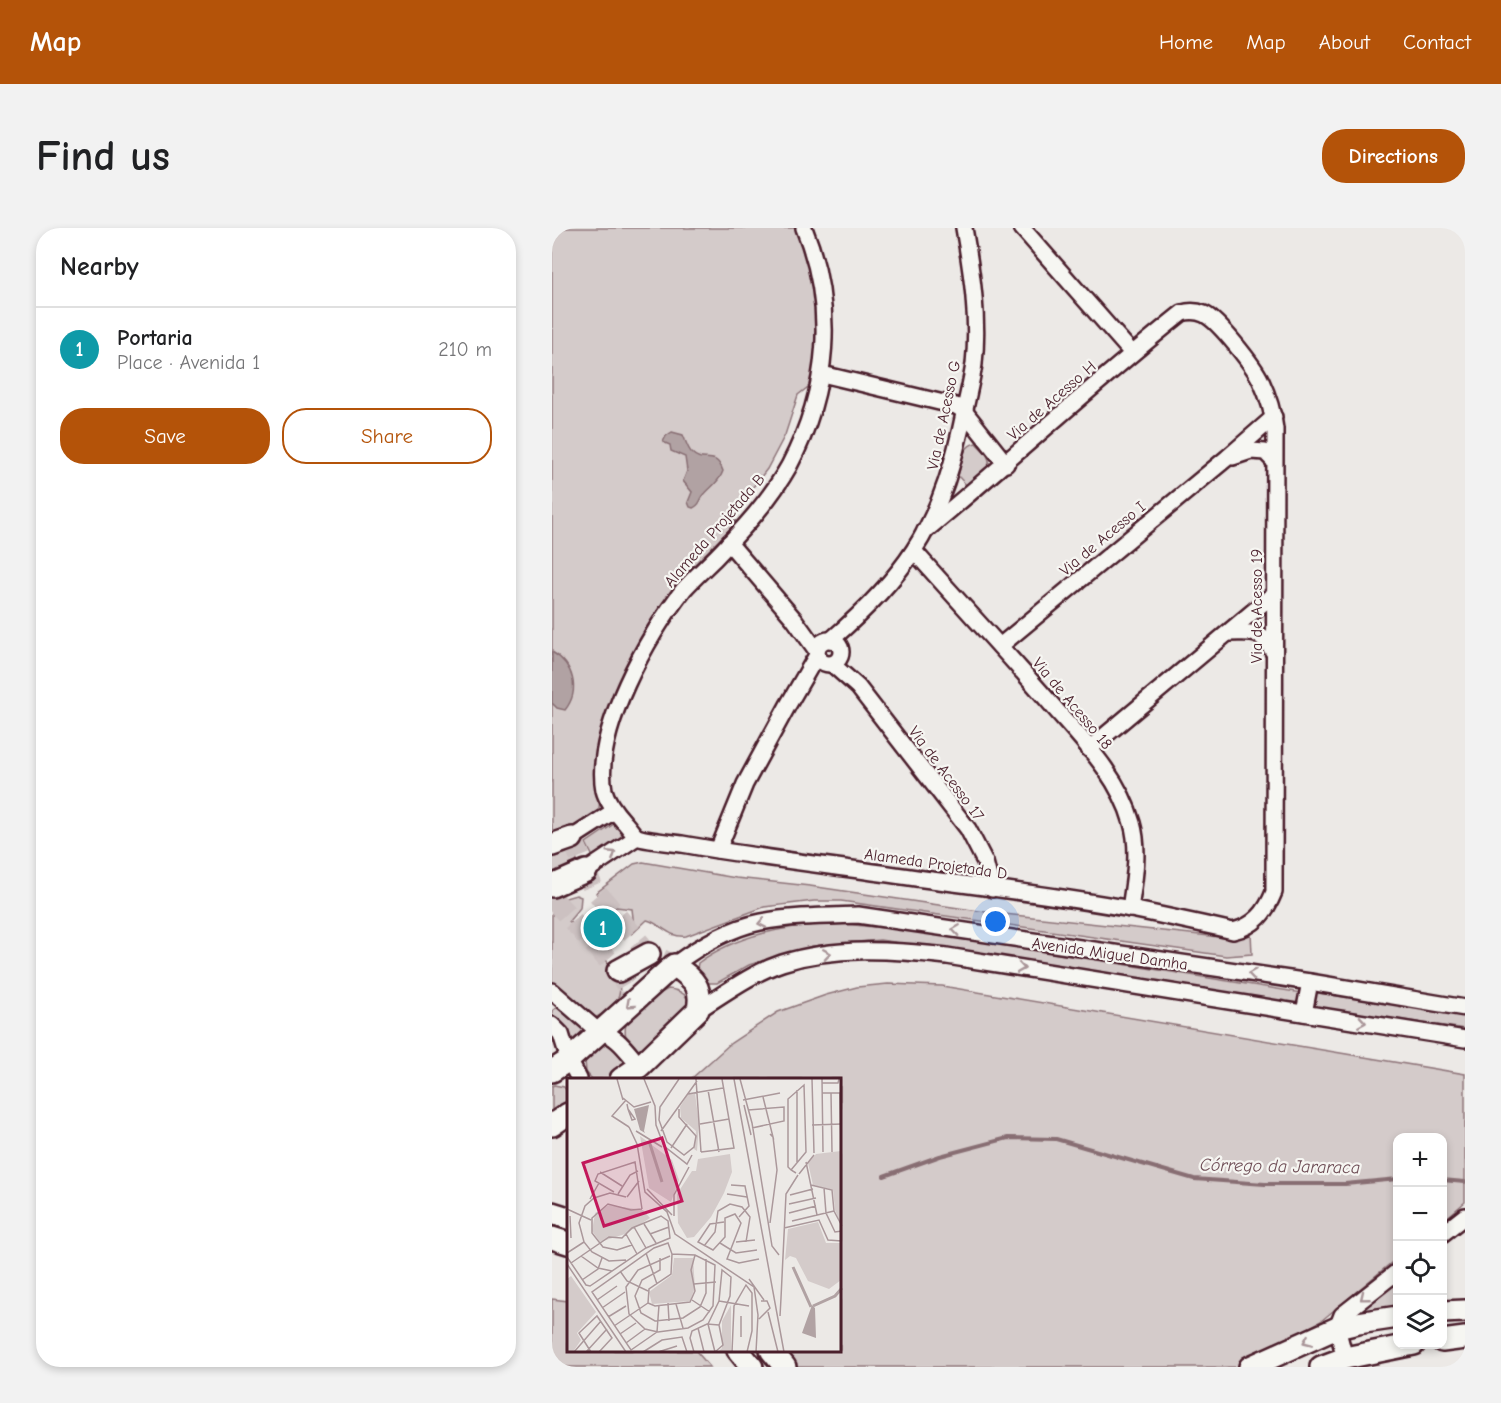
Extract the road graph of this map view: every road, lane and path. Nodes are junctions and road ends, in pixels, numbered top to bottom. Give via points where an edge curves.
1 (804, 228) edge
2 (965, 228) edge
3 (1022, 228) edge
4 (1206, 314) joint
5 (1132, 353) junction
6 (822, 374) junction
7 (964, 411) junction
8 (1274, 417) junction
9 (1227, 458) junction
10 (1274, 461) junction
11 (1006, 464) junction
12 (925, 531) junction
13 (729, 543) junction
14 (914, 551) junction
15 (1274, 594) junction
16 (1229, 633) junction
17 (1000, 646) junction
18 (829, 652) junction
19 (1274, 654) junction
20 (1089, 749) junction
21 (614, 811) junction
22 (637, 837) junction
23 (562, 841) edge
24 (718, 850) junction
25 (586, 872) joint
26 (552, 886) edge
27 (992, 889) junction
28 (1130, 909) junction
29 (1260, 917) joint
30 (649, 954) dead end
31 (674, 965) junction
32 (618, 971) dead end
33 (1310, 982) junction
34 (553, 995) edge
35 (1465, 1008) edge
36 (698, 1010) junction
37 (1304, 1013) junction
38 (552, 1025) edge
39 (599, 1032) junction
40 (1465, 1039) edge
41 (560, 1065) edge
42 (640, 1066) junction
43 (578, 1078) edge
44 (622, 1078) edge
45 (567, 1115) edge
46 (552, 1125) edge
47 (552, 1213) edge
48 (1465, 1216) edge
49 (567, 1218) edge
50 (1447, 1231) edge
51 (552, 1238) edge
52 (567, 1243) edge
53 (1393, 1275) edge
54 (1465, 1311) edge
55 (1447, 1312) edge
56 (1393, 1318) edge
57 (1337, 1328) junction
58 (1465, 1338) edge
59 (1447, 1340) edge
60 (1393, 1348) edge
61 (740, 1352) edge
62 (773, 1352) edge
63 (1345, 1358) junction
64 (752, 1367) edge
65 (785, 1367) edge
66 (1250, 1367) edge
67 (1321, 1367) edge

1 - 6 street, Alameda Projetada B via 821,292 825,347
2 - 7 street, Via de Acesso G via 975,336 974,365
3 - 5 street
4 - 5 street, Via de Acesso H via 1182,313
4 - 8 street, Via de Acesso 19 via 1259,378
5 - 11 street, Via de Acesso H
6 - 7 street
6 - 13 street, Alameda Projetada B via 789,464 774,490
7 - 11 street
7 - 12 street, Via de Acesso G via 946,485
8 - 9 street, Via de Acesso I
8 - 10 street, Via de Acesso 19
9 - 10 street, Via de Acesso I via 1251,451 1265,452
9 - 17 street, Via de Acesso I
10 - 15 street, Via de Acesso 19
11 - 12 street, Via de Acesso H
12 - 14 street, Via de Acesso G
13 - 18 street, Via de Acesso 17 via 794,619
13 - 21 street, Alameda Projetada B via 684,590 642,652 619,703 602,770 604,792
14 - 17 street, Via de Acesso 18
14 - 18 street, Via de Acesso G
15 - 16 street
15 - 19 street, Via de Acesso 19
16 - 19 street via 1254,633 1265,639
16 - 20 street
17 - 20 street, Via de Acesso 18
18 - 24 street, Via de Acesso G via 788,705 745,784
18 - 27 street, Via de Acesso 17 via 968,829 985,862
19 - 29 street, Via de Acesso 19 via 1274,892
20 - 28 street, Via de Acesso 18 via 1118,788 1133,825 1137,848
21 - 22 street
21 - 23 street
22 - 24 street, Alameda Projetada D
25 -> 22 street
24 - 27 street, Alameda Projetada D
25 - 26 street
27 - 28 street, Alameda Projetada D
28 - 29 street, Alameda Projetada D via 1233,930 1242,929
30 - 32 street
33 -> 31 street, Avenida Miguel Damha via 858,915 759,922 714,939
31 - 36 street via 698,986
31 -> 39 street, Avenida Miguel Damha
33 - 35 street, Avenida Miguel Damha
33 - 37 street
34 - 39 street
36 -> 37 street, Avenida Miguel Damha via 747,979 782,963 831,952 899,951
36 - 42 street, Avenida Miguel Damha
37 -> 40 street, Avenida Miguel Damha
38 - 41 street via 561,1034
39 - 41 street, Avenida Miguel Damha
39 - 42 street via 615,1038
41 - 43 street
42 - 44 street, Avenida Miguel Damha
45 - 46 street
47 - 49 street
48 - 50 street
51 - 52 street
53 -> 57 street via 1342,1315
54 - 55 street
56 - 57 street
57 - 63 street
57 -> 66 street
58 - 59 street
60 - 63 street
61 - 64 street
62 - 65 street
63 - 67 street

